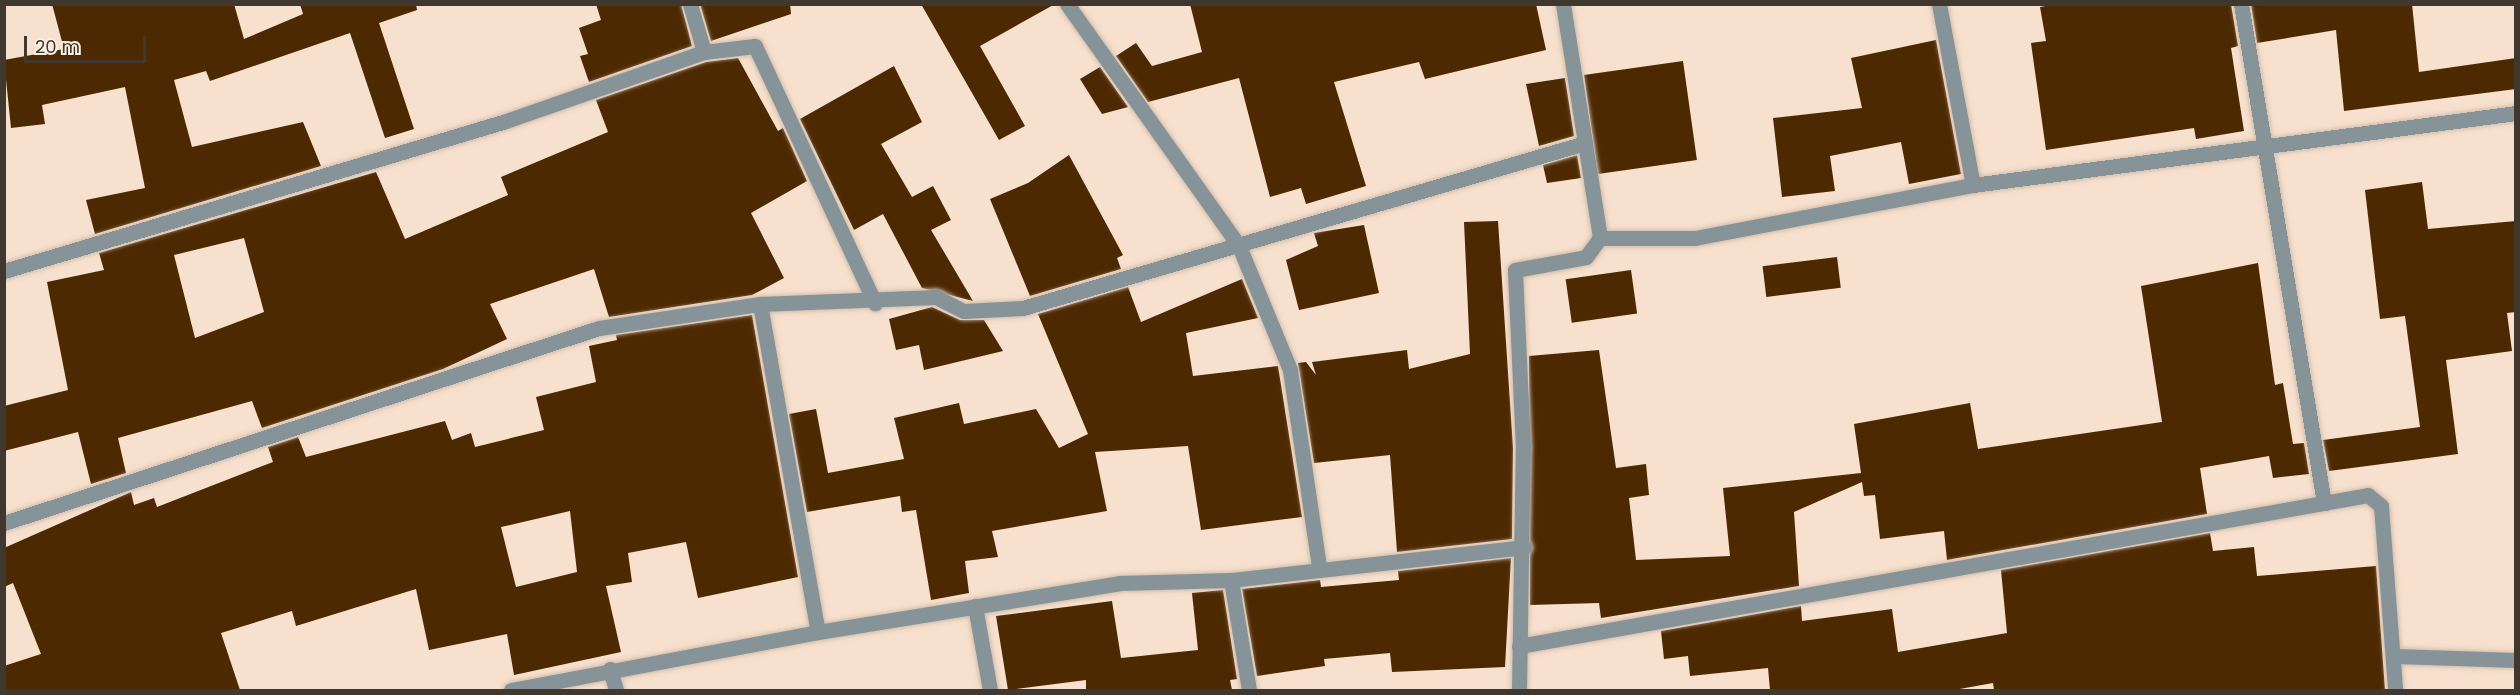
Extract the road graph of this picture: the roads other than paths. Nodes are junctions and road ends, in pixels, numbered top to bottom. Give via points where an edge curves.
1 (690, 4) edge
2 (1067, 4) edge
3 (1563, 4) edge
4 (1939, 4) edge
5 (2241, 4) edge
6 (704, 52) junction
7 (2516, 113) edge
8 (1585, 143) junction
9 (2260, 147) junction
10 (1973, 185) junction
11 (1600, 238) junction
12 (1239, 246) junction
13 (4, 271) edge
14 (875, 303) junction
15 (760, 304) junction
16 (2324, 503) junction
17 (4, 523) edge
18 (1524, 547) junction
19 (1319, 566) junction
20 (1231, 580) junction
21 (975, 606) junction
22 (818, 632) junction
23 (1519, 646) junction
24 (2396, 656) junction
25 (2516, 660) edge
26 (610, 669) junction
27 (511, 690) edge
28 (616, 690) edge
29 (990, 690) edge
30 (1249, 690) edge
31 (1519, 690) edge
32 (2395, 690) edge

1 - 6 street
2 - 12 street
3 - 8 street
4 - 10 street
5 - 9 street
6 - 13 street via 503,122
6 - 14 street via 755,46
7 - 9 street
8 - 11 street
8 - 12 street
9 - 10 street
9 - 16 street
10 - 11 street via 1695,238
11 - 18 street via 1586,257 1515,270
12 - 14 street via 1023,308 964,311 936,297
12 - 19 street via 1290,370
14 - 15 street
15 - 17 street via 599,328
15 - 22 street
16 - 23 street
16 - 24 street via 2368,495 2381,506
18 - 19 street
18 - 23 street
19 - 20 street
20 - 21 street via 1119,583
20 - 30 street
21 - 22 street
21 - 29 street
22 - 26 street
23 - 31 street
24 - 25 street
24 - 32 street
26 - 27 street
26 - 28 street

